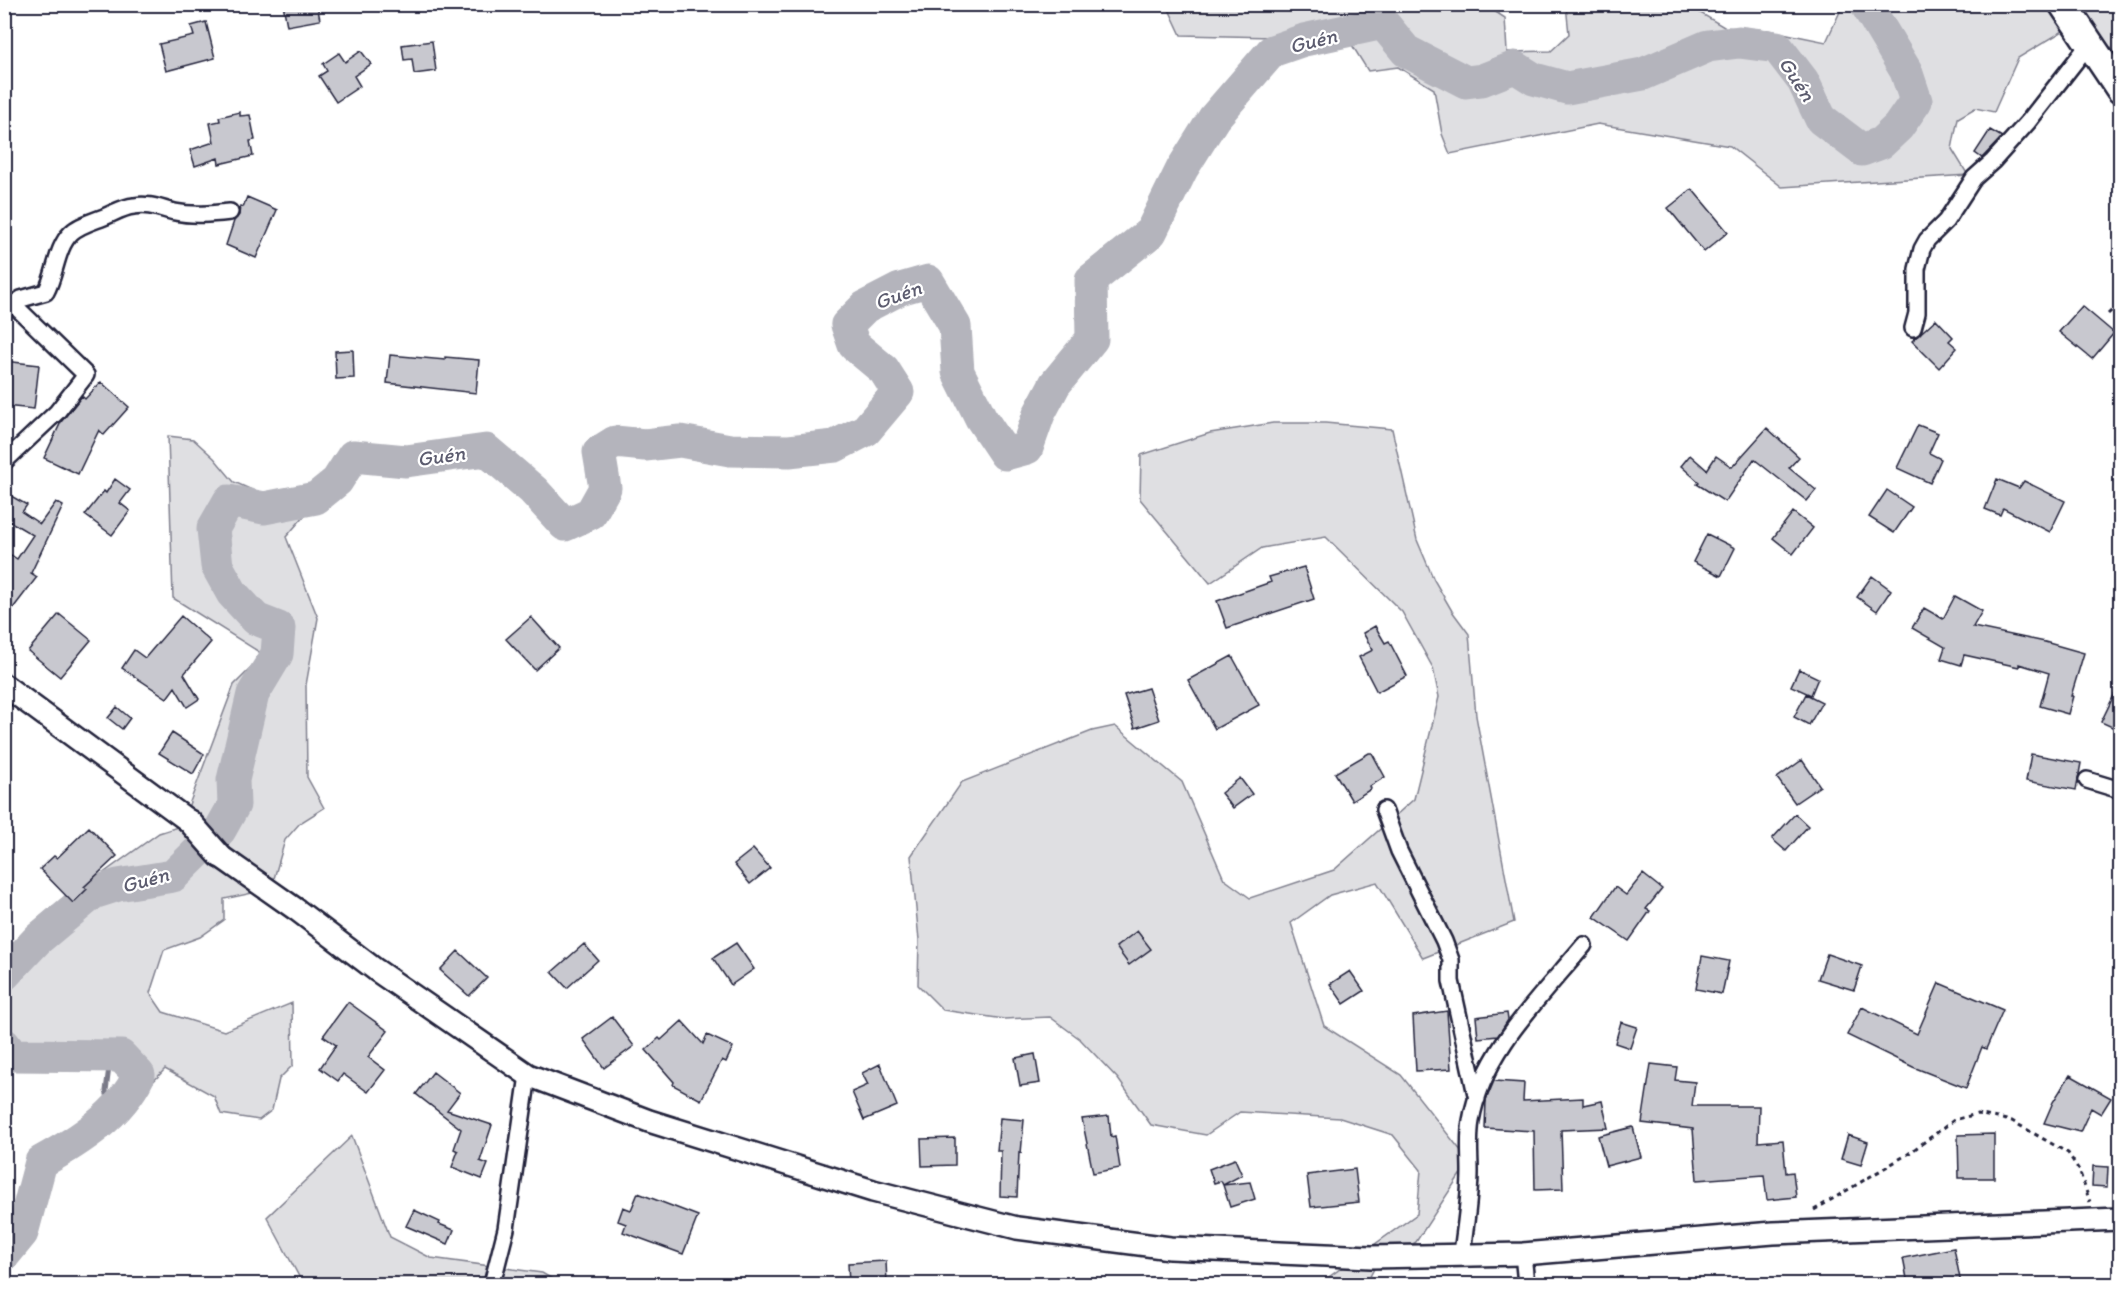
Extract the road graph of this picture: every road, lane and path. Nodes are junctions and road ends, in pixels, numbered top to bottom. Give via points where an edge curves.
1 (2063, 4) edge
2 (2089, 44) junction
3 (2121, 89) edge
4 (230, 212) dead end
5 (2121, 303) edge
6 (9, 305) edge
7 (2108, 314) dead end
8 (1913, 328) dead end
9 (4, 462) edge
10 (4, 685) edge
11 (2087, 780) dead end
12 (2121, 790) edge
13 (1384, 810) dead end
14 (190, 822) joint
15 (219, 856) joint
16 (1584, 945) dead end
17 (528, 1075) junction
18 (1477, 1099) junction
19 (1814, 1210) dead end
20 (2121, 1219) edge
21 (2092, 1220) junction
22 (1462, 1254) junction
23 (1523, 1254) junction
24 (492, 1284) edge
25 (1526, 1284) edge

1 - 2 highway
2 - 3 highway
2 - 8 street via 2028,122 1974,178 1946,221 1927,240 1917,269
4 - 6 street via 199,215 136,205 119,209 71,233 46,292
5 - 7 path
6 - 9 street via 86,375 57,412
10 - 14 main road
11 - 12 street
13 - 18 street via 1399,851 1444,941
14 - 15 main road
15 - 17 main road
16 - 18 street via 1519,1020 1501,1047
17 - 22 main road via 671,1128 873,1191 1017,1228 1170,1248 1371,1257
17 - 24 street via 506,1229
18 - 22 street via 1469,1139
19 - 21 path via 1908,1154 1954,1120 1977,1114 2012,1121 2068,1153 2087,1191
20 - 21 main road
21 - 23 main road via 1773,1233
22 - 23 main road
23 - 25 street

